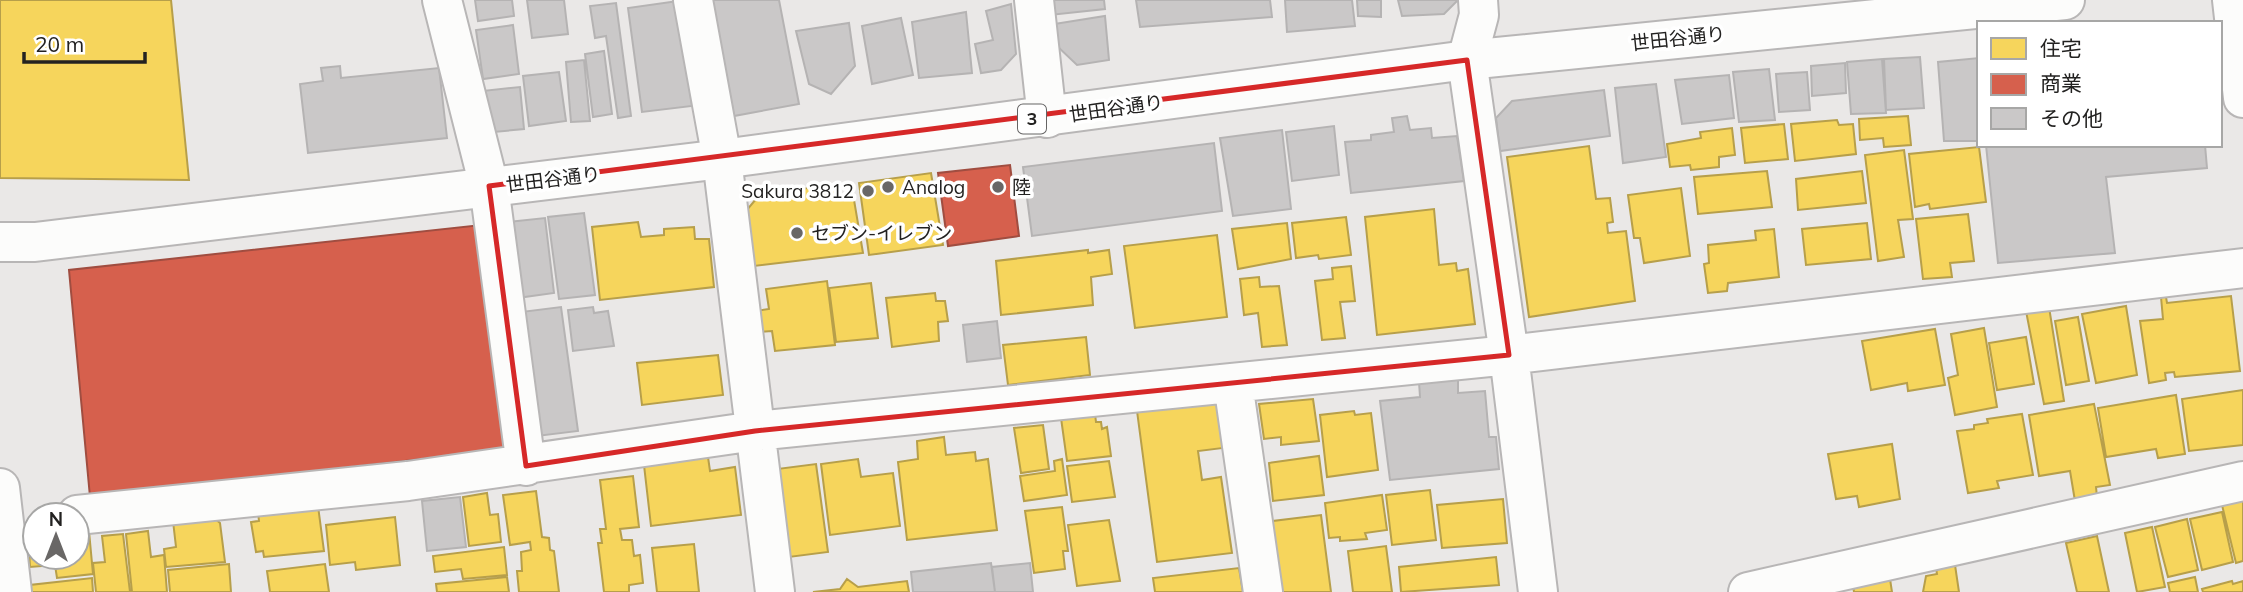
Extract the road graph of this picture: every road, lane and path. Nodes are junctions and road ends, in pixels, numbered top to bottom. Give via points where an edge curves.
1 (442, 0) edge
2 (693, 0) edge
3 (1034, 0) edge
4 (1478, 0) edge
5 (2065, 0) edge
6 (2232, 0) edge
7 (1467, 60) junction
8 (2243, 98) edge
9 (1047, 117) junction
10 (722, 159) junction
11 (489, 186) junction
12 (0, 242) edge
13 (2243, 268) edge
14 (1509, 355) junction
15 (1233, 383) junction
16 (755, 431) junction
17 (526, 466) junction
18 (2243, 481) edge
19 (91, 513) edge
20 (10, 514) edge
21 (12, 592) edge
22 (775, 592) edge
23 (1263, 592) edge
24 (1538, 592) edge
25 (1748, 592) edge

1 - 11 street
2 - 10 street
3 - 9 street
4 - 7 street via 1479,15
5 - 7 street, 世田谷通り / 3
6 - 8 street
7 - 9 street, 世田谷通り / 3
7 - 14 street
9 - 10 street, 世田谷通り / 3
10 - 11 street, 世田谷通り / 3
10 - 16 street
11 - 12 street, 世田谷通り / 3 via 35,242
11 - 17 street
13 - 14 street
14 - 15 street
14 - 24 street
15 - 16 street
15 - 23 street
16 - 17 street
16 - 22 street
17 - 19 street
18 - 25 street
20 - 21 street

